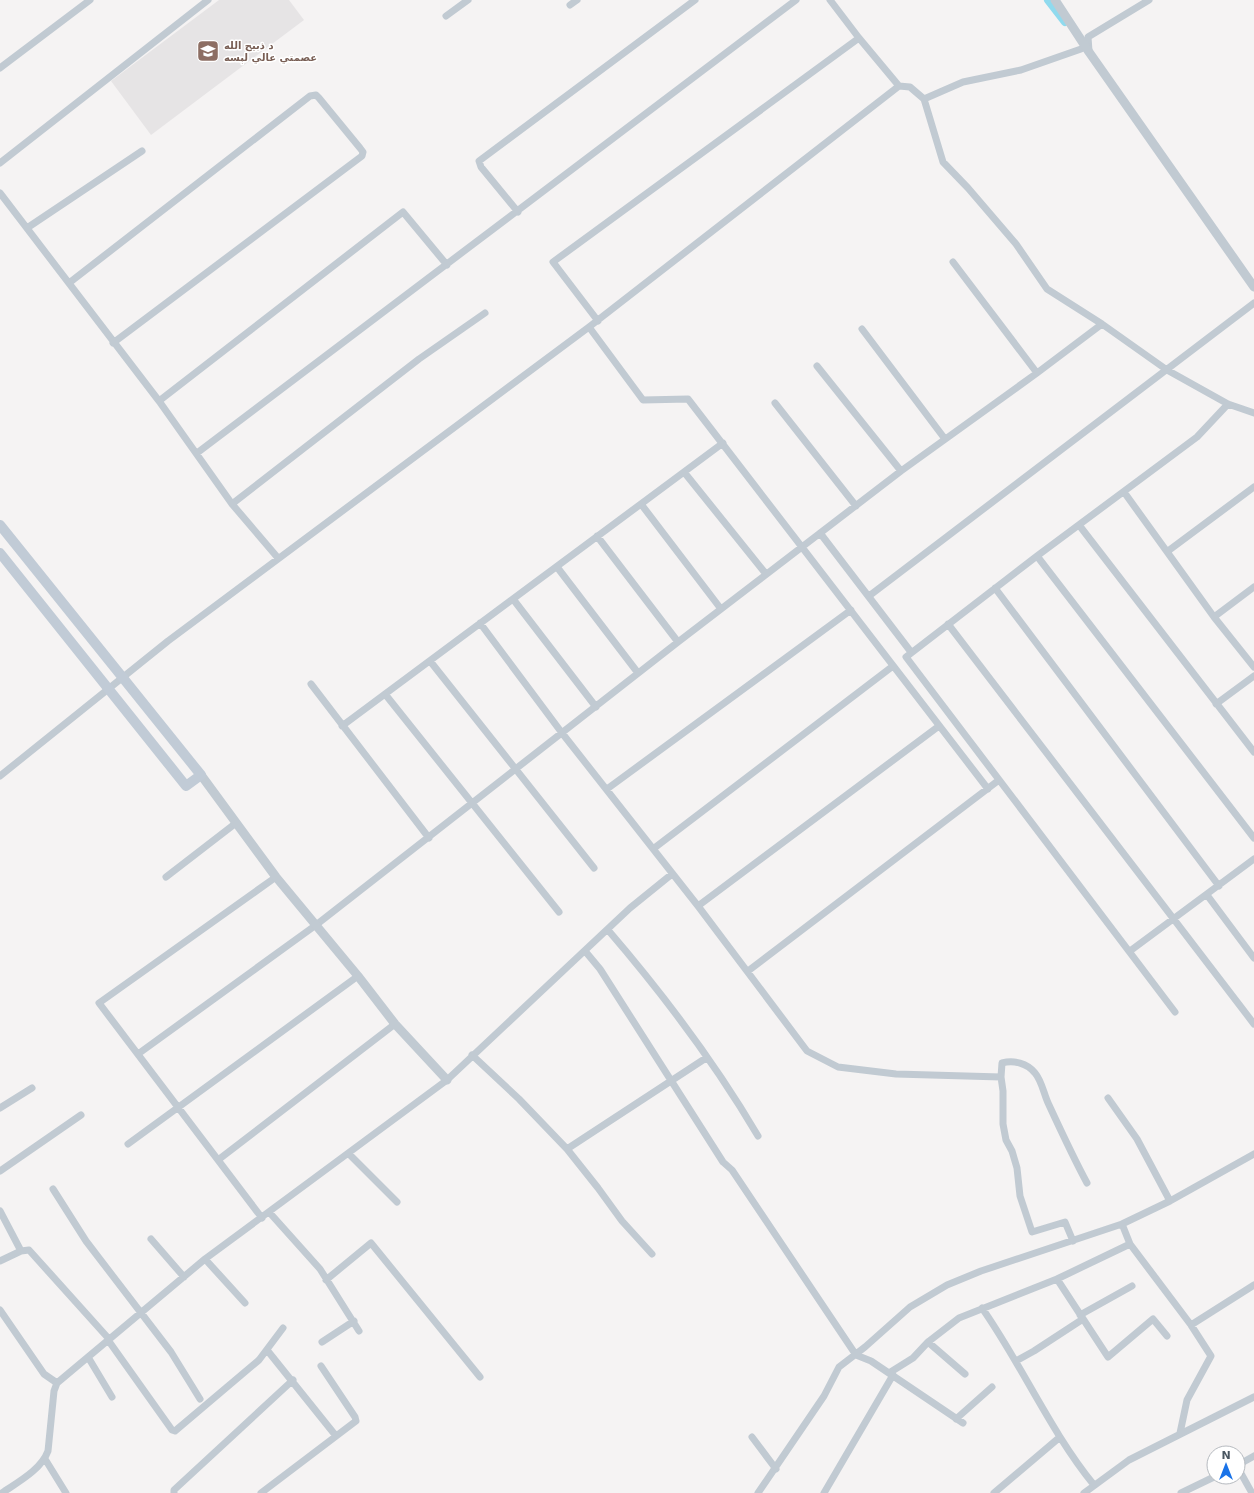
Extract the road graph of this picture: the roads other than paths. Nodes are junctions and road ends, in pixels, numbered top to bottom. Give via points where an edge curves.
1 (90, 0) edge
2 (208, 0) edge
3 (468, 0) edge
4 (577, 0) edge
5 (695, 0) edge
6 (796, 0) edge
7 (830, 0) edge
8 (1055, 0) edge
9 (1149, 0) edge
10 (570, 5) dead end
11 (446, 16) dead end
12 (859, 38) junction
13 (1085, 50) junction
14 (0, 68) edge
15 (899, 86) junction
16 (924, 98) junction
17 (142, 151) dead end
18 (0, 163) edge
19 (0, 193) edge
20 (518, 212) junction
21 (27, 228) junction
22 (953, 262) dead end
23 (447, 265) junction
24 (69, 283) junction
25 (1254, 288) edge
26 (1253, 303) edge
27 (485, 313) dead end
28 (598, 321) junction
29 (1102, 324) junction
30 (590, 327) junction
31 (862, 329) dead end
32 (114, 344) junction
33 (817, 366) dead end
34 (1167, 370) junction
35 (1038, 373) junction
36 (159, 401) junction
37 (775, 403) dead end
38 (1228, 404) junction
39 (1254, 413) edge
40 (946, 439) junction
41 (723, 443) junction
42 (197, 454) junction
43 (901, 471) junction
44 (684, 472) junction
45 (1254, 486) edge
46 (1124, 492) junction
47 (232, 504) junction
48 (641, 504) junction
49 (856, 506) junction
50 (1079, 525) junction
51 (0, 526) edge
52 (820, 533) junction
53 (597, 536) junction
54 (802, 547) junction
55 (1168, 551) junction
56 (0, 553) edge
57 (1037, 556) junction
58 (278, 558) junction
59 (557, 566) junction
60 (766, 574) junction
61 (1254, 587) edge
62 (995, 588) junction
63 (869, 596) junction
64 (513, 599) junction
65 (721, 609) junction
66 (850, 610) junction
67 (1214, 617) junction
68 (480, 624) junction
69 (948, 624) junction
70 (678, 642) junction
71 (911, 652) junction
72 (430, 661) junction
73 (893, 666) junction
74 (1254, 666) edge
75 (638, 673) junction
76 (1254, 676) edge
77 (121, 678) junction
78 (311, 684) dead end
79 (108, 689) junction
80 (385, 694) junction
81 (1216, 704) junction
82 (596, 707) junction
83 (342, 726) junction
84 (939, 726) junction
85 (562, 733) junction
86 (1254, 752) edge
87 (516, 768) junction
88 (201, 775) junction
89 (0, 776) edge
90 (999, 780) junction
91 (988, 788) junction
92 (607, 789) junction
93 (472, 803) junction
94 (236, 823) junction
95 (429, 838) junction
96 (1254, 838) edge
97 (653, 850) junction
98 (1254, 859) edge
99 (594, 868) dead end
100 (672, 874) junction
101 (166, 877) dead end
102 (276, 877) junction
103 (1219, 886) junction
104 (1206, 895) junction
105 (698, 906) junction
106 (559, 912) dead end
107 (1172, 919) junction
108 (316, 925) junction
109 (608, 930) junction
110 (1251, 948) edge
111 (585, 951) junction
112 (1130, 951) junction
113 (1254, 958) edge
114 (748, 971) junction
115 (358, 976) junction
116 (1175, 1012) dead end
117 (395, 1024) junction
118 (1254, 1024) edge
119 (138, 1054) junction
120 (472, 1055) junction
121 (706, 1058) junction
122 (1001, 1077) junction
123 (447, 1080) junction
124 (670, 1081) junction
125 (32, 1088) dead end
126 (1108, 1098) dead end
127 (178, 1107) junction
128 (0, 1108) edge
129 (82, 1115) dead end
130 (758, 1136) dead end
131 (128, 1144) dead end
132 (567, 1150) junction
133 (349, 1154) junction
134 (1254, 1154) edge
135 (218, 1160) junction
136 (0, 1171) edge
137 (1087, 1183) dead end
138 (53, 1189) dead end
139 (1170, 1201) junction
140 (397, 1202) dead end
141 (0, 1211) edge
142 (270, 1212) junction
143 (262, 1218) junction
144 (1122, 1224) junction
145 (151, 1239) dead end
146 (1073, 1241) junction
147 (1130, 1244) junction
148 (21, 1251) junction
149 (652, 1254) dead end
150 (205, 1258) junction
151 (0, 1261) edge
152 (184, 1276) junction
153 (1057, 1279) junction
154 (326, 1280) junction
155 (1254, 1285) edge
156 (1132, 1286) dead end
157 (245, 1303) dead end
158 (982, 1308) junction
159 (0, 1310) edge
160 (140, 1313) junction
161 (1081, 1317) junction
162 (354, 1321) junction
163 (1191, 1325) junction
164 (283, 1328) dead end
165 (359, 1331) dead end
166 (1167, 1336) dead end
167 (108, 1339) junction
168 (322, 1342) dead end
169 (928, 1342) junction
170 (267, 1350) junction
171 (856, 1355) junction
172 (88, 1356) junction
173 (1016, 1361) junction
174 (321, 1366) dead end
175 (891, 1374) junction
176 (965, 1374) dead end
177 (480, 1377) dead end
178 (293, 1380) junction
179 (57, 1383) junction
180 (992, 1387) dead end
181 (112, 1397) dead end
182 (1254, 1397) edge
183 (200, 1399) dead end
184 (1180, 1433) junction
185 (336, 1436) junction
186 (1060, 1437) junction
187 (752, 1438) dead end
188 (45, 1458) junction
189 (776, 1469) junction
190 (1206, 1480) edge
191 (1246, 1482) edge
192 (1094, 1485) junction
193 (13, 1490) edge
194 (2, 1493) edge
195 (66, 1493) edge
196 (174, 1493) edge
197 (261, 1493) edge
198 (758, 1493) edge
199 (824, 1493) edge
200 (994, 1493) edge
201 (1084, 1493) edge
202 (1182, 1493) edge
203 (1252, 1493) edge

1 - 14 street
2 - 18 street
3 - 11 street
4 - 10 street
5 - 20 street via 479,161 481,167
6 - 20 street
7 - 12 street
8 - 13 street
9 - 13 street via 1088,37
12 - 15 street
12 - 28 street via 553,262
13 - 16 street via 1021,70 963,82
13 - 25 street
15 - 16 street via 910,87
15 - 28 street
16 - 29 street via 943,162 1016,244 1047,289
17 - 21 street
19 - 21 street
20 - 23 street
21 - 24 street
22 - 35 street
23 - 36 street via 403,212
23 - 42 street
24 - 32 street
24 - 32 street via 310,96 316,95 319,98 363,152 362,156
26 - 34 street
27 - 47 street via 419,359
28 - 30 street
29 - 34 street
29 - 35 street
30 - 41 street via 643,400 688,399
30 - 58 street
31 - 40 street
32 - 36 street
33 - 43 street
34 - 38 street
34 - 63 street
35 - 40 street
36 - 42 street
37 - 49 street
38 - 39 street
38 - 46 street via 1198,437
40 - 43 street
41 - 44 street
41 - 54 street
42 - 47 street
43 - 49 street
44 - 48 street
44 - 60 street
45 - 55 street
46 - 50 street
46 - 55 street
47 - 58 street
48 - 53 street
48 - 65 street
49 - 52 street
50 - 57 street
50 - 81 street
51 - 77 main road
52 - 54 street
52 - 63 street
53 - 59 street
53 - 70 street
54 - 60 street
54 - 66 street
55 - 67 street
56 - 79 main road
57 - 62 street
57 - 96 street
58 - 77 street
59 - 64 street
59 - 75 street
60 - 65 street
61 - 67 street
62 - 69 street
62 - 103 street
63 - 71 street
64 - 68 street
64 - 82 street
65 - 70 street
66 - 73 street
66 - 92 street
67 - 74 street
68 - 72 street
68 - 85 street
69 - 71 street
69 - 107 street
70 - 75 street
71 - 90 street via 907,659
72 - 80 street
72 - 87 street
73 - 84 street
73 - 97 street
75 - 82 street
76 - 81 street
77 - 79 street
77 - 88 main road
78 - 83 street
79 - 88 main road via 186,786
79 - 89 street
80 - 83 street
80 - 93 street
81 - 86 street
82 - 85 street
83 - 95 street
84 - 91 street
84 - 105 street
85 - 87 street
85 - 92 street
87 - 93 street
87 - 99 street
88 - 94 street
90 - 91 street
90 - 112 street
91 - 114 street
92 - 97 street
93 - 95 street
93 - 106 street
94 - 101 street
94 - 102 street
95 - 108 street
97 - 100 street
98 - 103 street
100 - 105 street
100 - 109 street via 630,908
102 - 108 street
102 - 119 street via 100,1003
103 - 104 street
104 - 107 street
104 - 110 street
105 - 114 street
107 - 112 street
107 - 118 street
108 - 115 street
108 - 119 street
109 - 111 street
109 - 121 street via 639,966
110 - 113 street
111 - 120 street
111 - 124 street via 600,969
112 - 116 street
114 - 122 street via 807,1051 838,1067 896,1074
115 - 117 street
115 - 127 street
117 - 123 street
117 - 135 street
119 - 127 street
120 - 123 street
120 - 132 street via 519,1099
121 - 124 street
121 - 130 street via 729,1088
122 - 137 street via 1002,1063 1010,1061 1029,1067 1036,1074
122 - 146 street via 1006,1140 1017,1168 1020,1196 1032,1232 1065,1222
123 - 133 street
124 - 132 street
124 - 171 street
125 - 128 street
126 - 139 street via 1137,1139
127 - 131 street
127 - 135 street
129 - 136 street
132 - 149 street via 622,1221
133 - 140 street
133 - 142 street
134 - 139 street
135 - 143 street
138 - 160 street via 86,1241
139 - 144 street
141 - 148 street
142 - 143 street
142 - 154 street via 320,1269
143 - 150 street
144 - 146 street
144 - 147 street
145 - 152 street
146 - 171 street via 981,1270 947,1285 910,1307
147 - 153 street
147 - 163 street
148 - 151 street
148 - 167 street via 29,1250
150 - 152 street
150 - 157 street
152 - 160 street
153 - 158 street
153 - 161 street
154 - 162 street
154 - 177 street via 371,1243
155 - 163 street
156 - 161 street
158 - 169 street via 959,1318
158 - 173 street
159 - 179 street via 44,1374
160 - 167 street
160 - 183 street via 171,1352
161 - 166 street via 1108,1356 1153,1319
161 - 173 street
162 - 165 street
162 - 168 street
163 - 184 street via 1211,1356 1187,1400
164 - 170 street
167 - 170 street via 174,1431 259,1360
167 - 172 street
169 - 175 street
169 - 176 street
170 - 178 street
171 - 175 street
171 - 189 street via 839,1367 824,1396
172 - 179 street
172 - 181 street
173 - 186 street
174 - 185 street via 356,1419
175 - 180 street via 959,1421
175 - 199 street
178 - 185 street
178 - 196 street via 174,1490
179 - 188 street
182 - 184 street
184 - 192 street via 1129,1460
185 - 197 street
186 - 192 street
186 - 200 street
187 - 189 street
188 - 193 street
188 - 195 street
189 - 198 street
190 - 202 street
191 - 203 street
192 - 201 street
193 - 194 street

